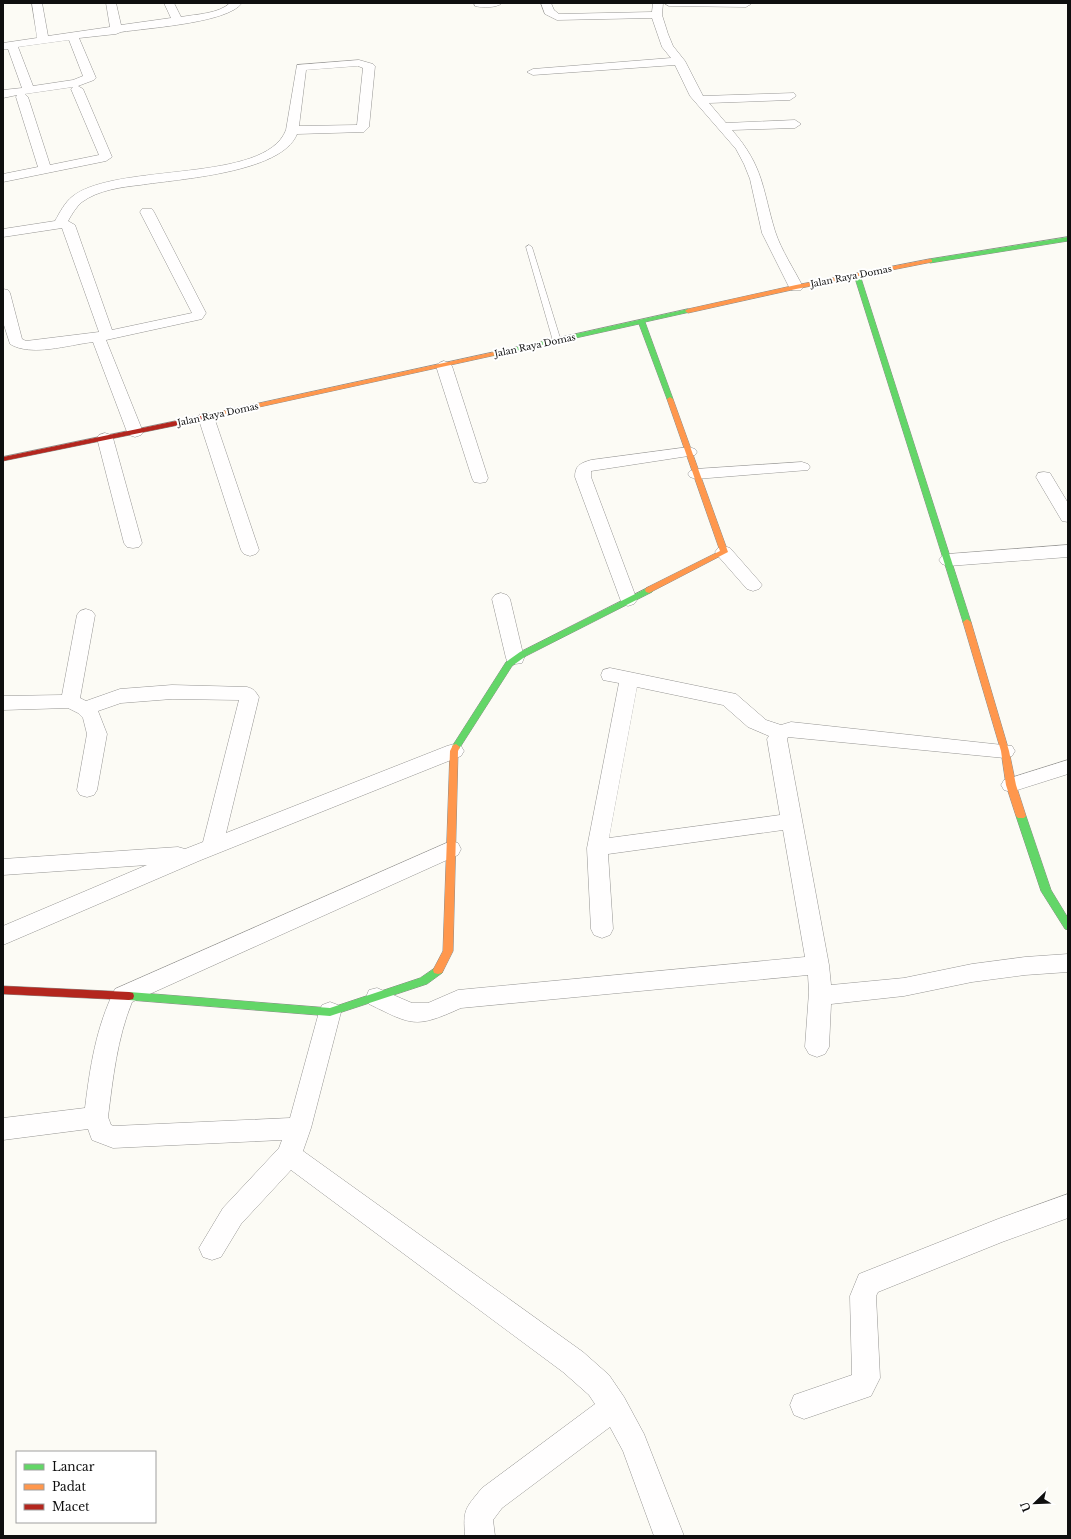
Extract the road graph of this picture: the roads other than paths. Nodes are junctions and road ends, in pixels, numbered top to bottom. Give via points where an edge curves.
1 (37, 3) edge
2 (111, 3) edge
3 (169, 3) edge
4 (237, 3) edge
5 (498, 3) edge
6 (546, 3) edge
7 (668, 3) edge
8 (479, 4) dead end
9 (746, 4) dead end
10 (658, 9) edge
11 (178, 21) junction
12 (116, 31) junction
13 (73, 37) junction
14 (43, 40) junction
15 (8, 46) edge
16 (679, 61) junction
17 (534, 72) dead end
18 (77, 89) dead end
19 (3, 94) edge
20 (25, 94) junction
21 (790, 96) dead end
22 (700, 100) junction
23 (795, 124) dead end
24 (723, 127) junction
25 (292, 130) junction
26 (45, 170) junction
27 (3, 178) edge
28 (147, 212) dead end
29 (60, 224) junction
30 (3, 233) edge
31 (1068, 239) edge
32 (529, 247) dead end
33 (856, 275) junction
34 (796, 287) junction
35 (3, 293) edge
36 (642, 322) junction
37 (102, 336) junction
38 (556, 341) junction
39 (444, 366) junction
40 (206, 417) junction
41 (135, 432) junction
42 (105, 438) junction
43 (689, 452) junction
44 (3, 459) edge
45 (802, 467) dead end
46 (696, 474) junction
47 (1044, 477) dead end
48 (480, 478) dead end
49 (1068, 517) edge
50 (133, 543) dead end
51 (250, 550) dead end
52 (1068, 551) edge
53 (724, 552) junction
54 (948, 560) junction
55 (753, 585) dead end
56 (501, 599) dead end
57 (628, 600) junction
58 (86, 615) dead end
59 (515, 658) junction
60 (3, 703) edge
61 (77, 704) junction
62 (781, 732) junction
63 (454, 751) junction
64 (1005, 751) junction
65 (1068, 767) edge
66 (1011, 785) junction
67 (87, 790) dead end
68 (792, 821) junction
69 (597, 848) junction
70 (451, 849) junction
71 (203, 851) junction
72 (3, 866) edge
73 (1068, 926) edge
74 (602, 929) dead end
75 (3, 936) edge
76 (1068, 963) edge
77 (818, 965) junction
78 (3, 990) edge
79 (820, 992) junction
80 (123, 996) junction
81 (377, 997) junction
82 (330, 1012) junction
83 (817, 1047) dead end
84 (96, 1117) junction
85 (298, 1128) junction
86 (3, 1129) edge
87 (290, 1155) junction
88 (1068, 1206) edge
89 (212, 1248) dead end
90 (804, 1405) dead end
91 (614, 1407) junction
92 (480, 1536) edge
93 (669, 1536) edge

1 - 14 street
2 - 12 street
3 - 11 street
4 - 11 street via 222,12
5 - 8 street
6 - 10 street via 549,12 557,17
7 - 9 street
10 - 16 street via 668,47
11 - 12 street
12 - 13 street
13 - 14 street
13 - 20 street via 90,78
14 - 15 street
15 - 20 street
16 - 17 street
16 - 22 street
18 - 26 street via 106,157
19 - 20 street
20 - 26 street
21 - 22 street
22 - 24 street
23 - 24 street
24 - 34 street via 741,148 750,164 769,233
25 - 25 street via 301,66 360,63 369,66 363,127
25 - 29 street via 280,149 269,156 234,166 103,188 83,196 70,205
26 - 27 street
28 - 37 street via 199,313 193,318
29 - 30 street
29 - 37 street via 68,225
31 - 33 main road, Jalan Raya Domas
32 - 38 lane
33 - 34 main road, Jalan Raya Domas
33 - 54 main road
34 - 36 main road, Jalan Raya Domas
35 - 37 street via 15,341 22,345 32,346
36 - 38 main road, Jalan Raya Domas
36 - 43 main road
37 - 41 street
38 - 39 main road, Jalan Raya Domas
39 - 40 main road, Jalan Raya Domas
39 - 48 street
40 - 41 main road, Jalan Raya Domas
40 - 51 street
41 - 42 main road, Jalan Raya Domas
42 - 44 main road, Jalan Raya Domas
42 - 50 street
43 - 46 main road
43 - 57 street via 592,465 583,469
45 - 46 street
46 - 53 main road
47 - 49 street
52 - 54 street
53 - 55 street
53 - 57 main road
54 - 64 main road
56 - 59 street
57 - 59 main road
58 - 61 street
59 - 63 main road
60 - 61 street
61 - 67 street via 92,716 97,734
61 - 71 street via 120,696 172,692 247,694 249,697
62 - 64 street via 791,729
62 - 68 street via 777,739
62 - 69 street via 759,725 747,716 739,705 729,699 619,677
63 - 70 main road
63 - 71 street
64 - 66 main road
65 - 66 street
66 - 73 main road via 1046,891
68 - 69 street
68 - 77 street
69 - 74 street
70 - 80 street
70 - 81 main road via 448,951 440,969 423,981
71 - 72 street
71 - 75 street
76 - 79 street via 972,973 904,987 834,994
77 - 79 street
77 - 81 street via 458,999 430,1012 410,1013
78 - 80 main road
79 - 83 street
80 - 82 main road
80 - 84 street via 112,1020 103,1060
81 - 82 main road
82 - 85 street
84 - 85 street via 101,1132 112,1137
84 - 86 street
85 - 87 street
87 - 89 street via 232,1216
87 - 91 street via 573,1362 599,1385
88 - 90 street via 868,1283 863,1296 866,1378 861,1386
91 - 92 street via 492,1498 478,1516
91 - 93 street via 634,1444

